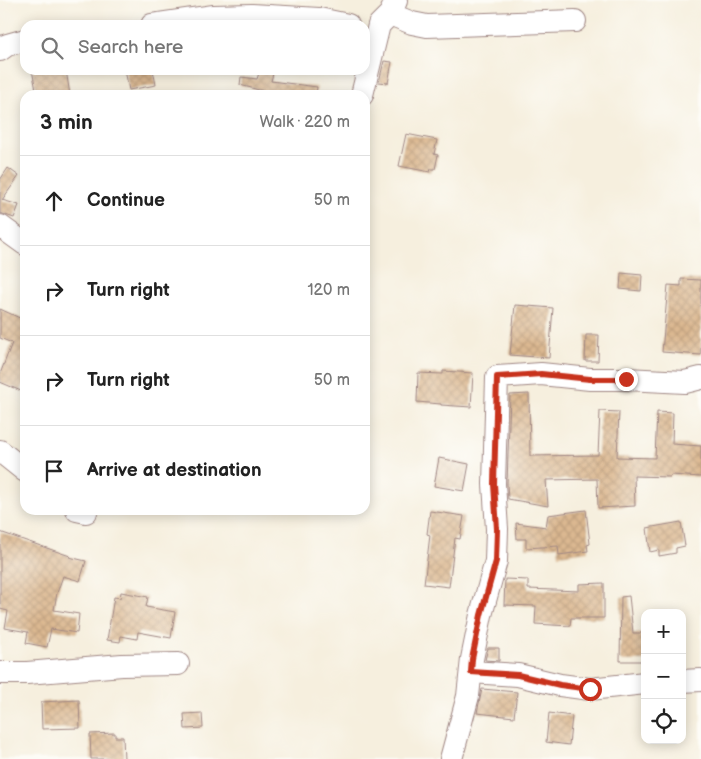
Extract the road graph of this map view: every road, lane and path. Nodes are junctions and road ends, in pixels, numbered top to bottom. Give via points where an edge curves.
1 (383, 16) edge
2 (186, 20) edge
3 (324, 20) edge
4 (575, 21) dead end
5 (20, 41) edge
6 (0, 50) edge
7 (370, 65) edge
8 (367, 75) edge
9 (363, 90) edge
10 (0, 226) edge
11 (20, 240) edge
12 (701, 378) edge
13 (0, 451) edge
14 (20, 467) edge
15 (178, 664) dead end
16 (471, 672) junction
17 (0, 673) edge
18 (701, 680) edge
19 (686, 681) edge
20 (641, 683) edge
21 (451, 759) edge

1 - 4 street via 427,26
1 - 7 street
2 - 3 street via 252,15
5 - 6 street
8 - 9 street
10 - 11 street
12 - 16 street via 685,382 541,374 497,377 496,561 481,615
13 - 14 street
15 - 17 street
16 - 20 street via 518,675 590,689
16 - 21 street
18 - 19 street

